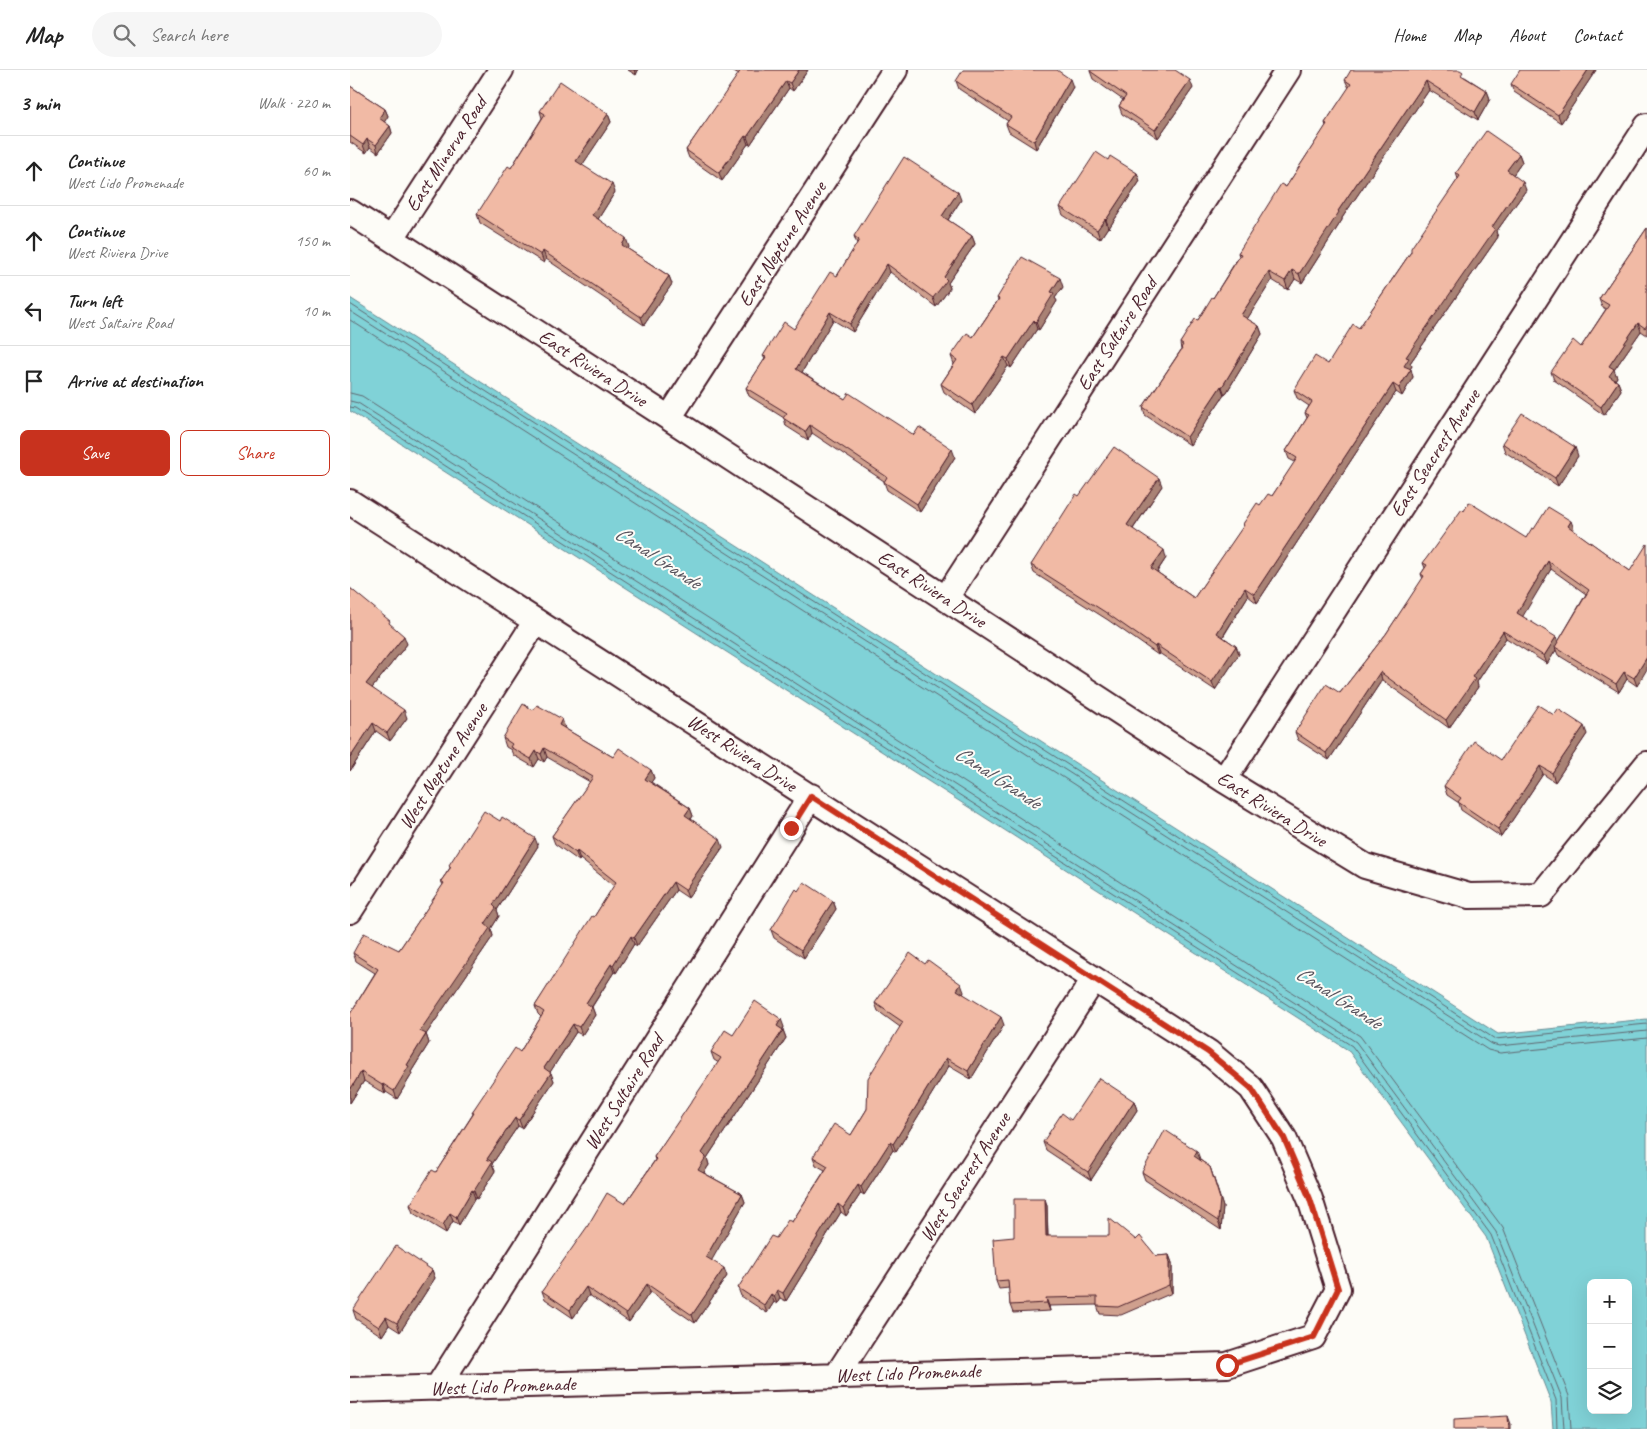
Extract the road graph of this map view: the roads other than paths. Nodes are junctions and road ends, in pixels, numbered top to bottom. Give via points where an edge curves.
1 (501, 70) edge
2 (895, 70) edge
3 (1288, 70) edge
4 (1647, 126) edge
5 (350, 212) edge
6 (392, 238) junction
7 (669, 418) junction
8 (350, 502) edge
9 (946, 598) junction
10 (536, 620) junction
11 (1647, 764) edge
12 (1224, 780) junction
13 (811, 796) junction
14 (350, 911) edge
15 (1094, 979) junction
16 (1310, 1199) joint
17 (837, 1375) junction
18 (437, 1388) junction
19 (350, 1390) edge

1 - 6 street, East Minerva Road
2 - 7 street, East Neptune Avenue
3 - 9 street, East Saltaire Road
4 - 12 street, East Seacrest Avenue
5 - 6 street, East Riviera Drive
6 - 7 street, East Riviera Drive
7 - 9 street, East Riviera Drive
8 - 10 street, West Riviera Drive
9 - 12 street, East Riviera Drive
10 - 13 street, West Riviera Drive
10 - 14 street, West Neptune Avenue
11 - 12 street, East Riviera Drive via 1541,895 1469,896 1365,866
13 - 15 street, West Riviera Drive
13 - 18 street, West Saltaire Road
15 - 16 street, West Riviera Drive via 1208,1052 1251,1088 1284,1138
15 - 17 street, West Seacrest Avenue
16 - 17 street, West Lido Promenade via 1338,1289 1314,1337 1227,1365
17 - 18 street, West Lido Promenade
18 - 19 street, West Lido Promenade

